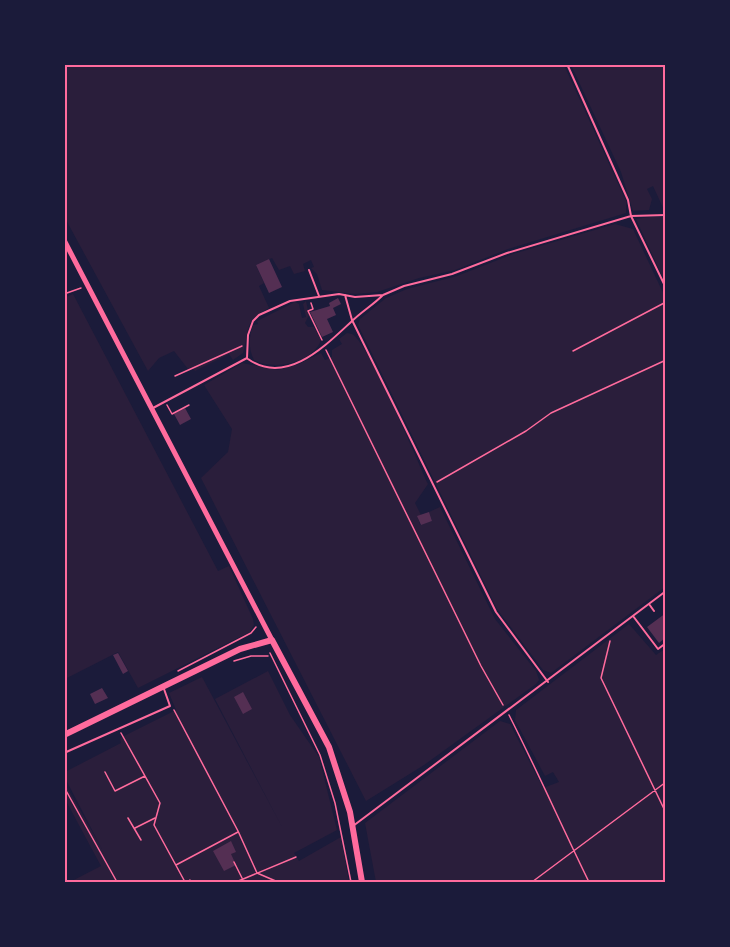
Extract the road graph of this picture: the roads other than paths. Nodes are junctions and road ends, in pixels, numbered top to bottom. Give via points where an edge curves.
1 (567, 64) edge
2 (666, 215) edge
3 (631, 216) junction
4 (64, 240) edge
5 (309, 270) dead end
6 (665, 288) edge
7 (345, 295) junction
8 (383, 295) junction
9 (319, 296) junction
10 (352, 320) junction
11 (247, 358) junction
12 (153, 408) junction
13 (666, 591) edge
14 (650, 604) junction
15 (654, 611) dead end
16 (633, 616) junction
17 (272, 640) junction
18 (666, 643) edge
19 (548, 682) junction
20 (163, 686) junction
21 (64, 735) edge
22 (64, 753) edge
23 (353, 826) junction
24 (363, 882) edge

1 - 3 lane via 628,200
2 - 3 lane
3 - 6 lane
3 - 8 lane via 507,252
4 - 12 street
5 - 9 lane
7 - 8 lane
7 - 9 lane
7 - 10 lane
8 - 10 lane
9 - 11 lane via 290,301 259,315 250,327
10 - 11 lane via 325,347 301,362 279,368 259,365
10 - 19 lane via 496,612
11 - 12 lane
12 - 17 street
13 - 14 lane
14 - 15 lane
14 - 16 lane
16 - 18 lane via 658,649
16 - 19 lane
17 - 20 street via 240,650
17 - 23 street via 329,747
19 - 23 lane
20 - 21 street
20 - 22 lane via 170,705
23 - 24 street

